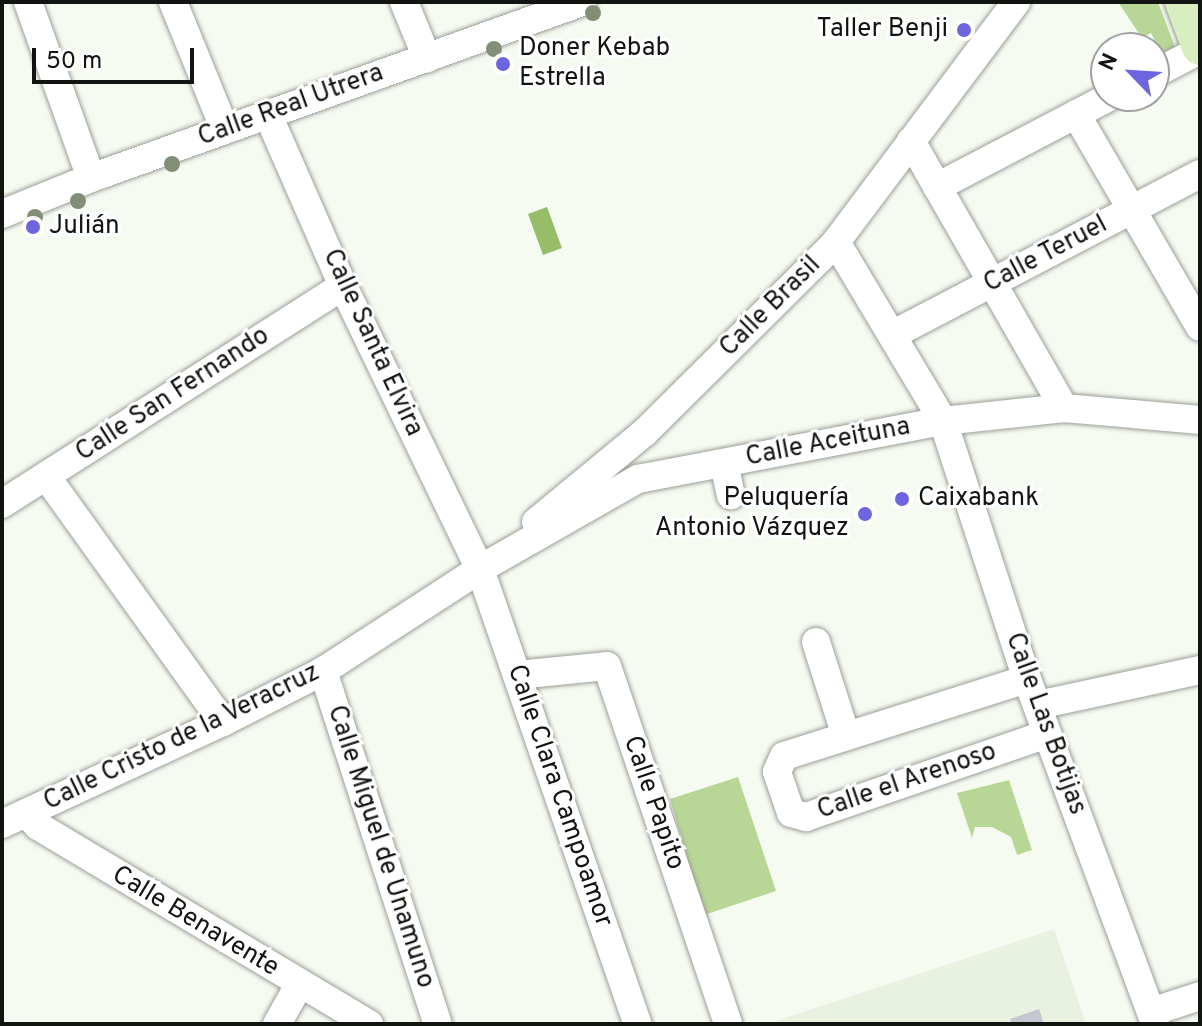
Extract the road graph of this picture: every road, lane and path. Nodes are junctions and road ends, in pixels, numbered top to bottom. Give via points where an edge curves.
1 (28, 2) edge
2 (173, 2) edge
3 (404, 2) edge
4 (582, 2) edge
5 (1016, 2) edge
6 (1183, 2) edge
7 (1200, 48) edge
8 (427, 58) junction
9 (1170, 65) edge
10 (1090, 107) edge
11 (1076, 114) junction
12 (268, 115) junction
13 (225, 130) junction
14 (911, 141) junction
15 (1200, 174) edge
16 (91, 178) junction
17 (937, 187) junction
18 (1132, 210) junction
19 (2, 214) edge
20 (836, 242) junction
21 (992, 283) junction
22 (343, 286) junction
23 (1200, 327) edge
24 (892, 335) junction
25 (1064, 408) junction
26 (1200, 420) edge
27 (943, 421) junction
28 (645, 432) junction
29 (724, 463) junction
30 (679, 471) junction
31 (46, 476) junction
32 (731, 495) dead end
33 (2, 504) edge
34 (480, 569) junction
35 (816, 642) dead end
36 (1200, 670) edge
37 (323, 671) junction
38 (517, 675) junction
39 (1027, 679) junction
40 (1038, 705) junction
41 (223, 722) junction
42 (1047, 734) junction
43 (846, 736) junction
44 (14, 819) edge
45 (299, 985) junction
46 (1200, 996) edge
47 (1153, 1018) edge
48 (277, 1024) edge
49 (369, 1024) edge
50 (438, 1024) edge
51 (638, 1024) edge
52 (728, 1024) edge

1 - 16 street
2 - 13 street
3 - 8 street
4 - 8 street, Calle Real Utrera
5 - 14 street, Calle Brasil
6 - 7 main road
7 - 9 street
8 - 12 street, Calle Real Utrera
10 - 11 street
11 - 17 street
11 - 18 street
12 - 13 street, Calle Real Utrera
12 - 22 street, Calle Santa Elvira
13 - 16 street, Calle Real Utrera
14 - 17 street
14 - 20 street, Calle Brasil
15 - 18 street, Calle Teruel
16 - 19 street, Calle Real Utrera
17 - 21 street
18 - 21 street, Calle Teruel
18 - 23 street
20 - 24 street, Calle Las Botijas
20 - 28 street, Calle Brasil
21 - 24 street, Calle Teruel
21 - 25 street
22 - 31 street, Calle San Fernando
22 - 34 street, Calle Santa Elvira
24 - 27 street, Calle Las Botijas
25 - 26 street, Calle Aceituna
25 - 27 street, Calle Aceituna
27 - 29 street, Calle Aceituna
27 - 39 street, Calle Las Botijas
28 - 30 street via 655,454
28 - 34 street, Calle Brasil
29 - 30 street, Calle Aceituna
29 - 32 street
30 - 34 street, Calle Aceituna via 638,479
31 - 33 street, Calle San Fernando
31 - 41 street
34 - 37 street, Calle Cristo de la Veracruz
34 - 38 street, Calle Clara Campoamor
35 - 43 street
36 - 40 street
37 - 41 street, Calle Cristo de la Veracruz
37 - 50 street, Calle Miguel de Unamuno
38 - 51 street, Calle Clara Campoamor
38 - 52 street, Calle Papito via 613,664
39 - 40 street, Calle Las Botijas
39 - 43 street, Calle el Arenoso
40 - 42 street, Calle Las Botijas
41 - 44 street, Calle Cristo de la Veracruz
42 - 43 street, Calle el Arenoso via 806,817 791,813 777,772 784,756
42 - 47 street, Calle Las Botijas
44 - 45 street, Calle Benavente via 38,826
45 - 48 street
45 - 49 street, Calle Benavente
46 - 47 street

